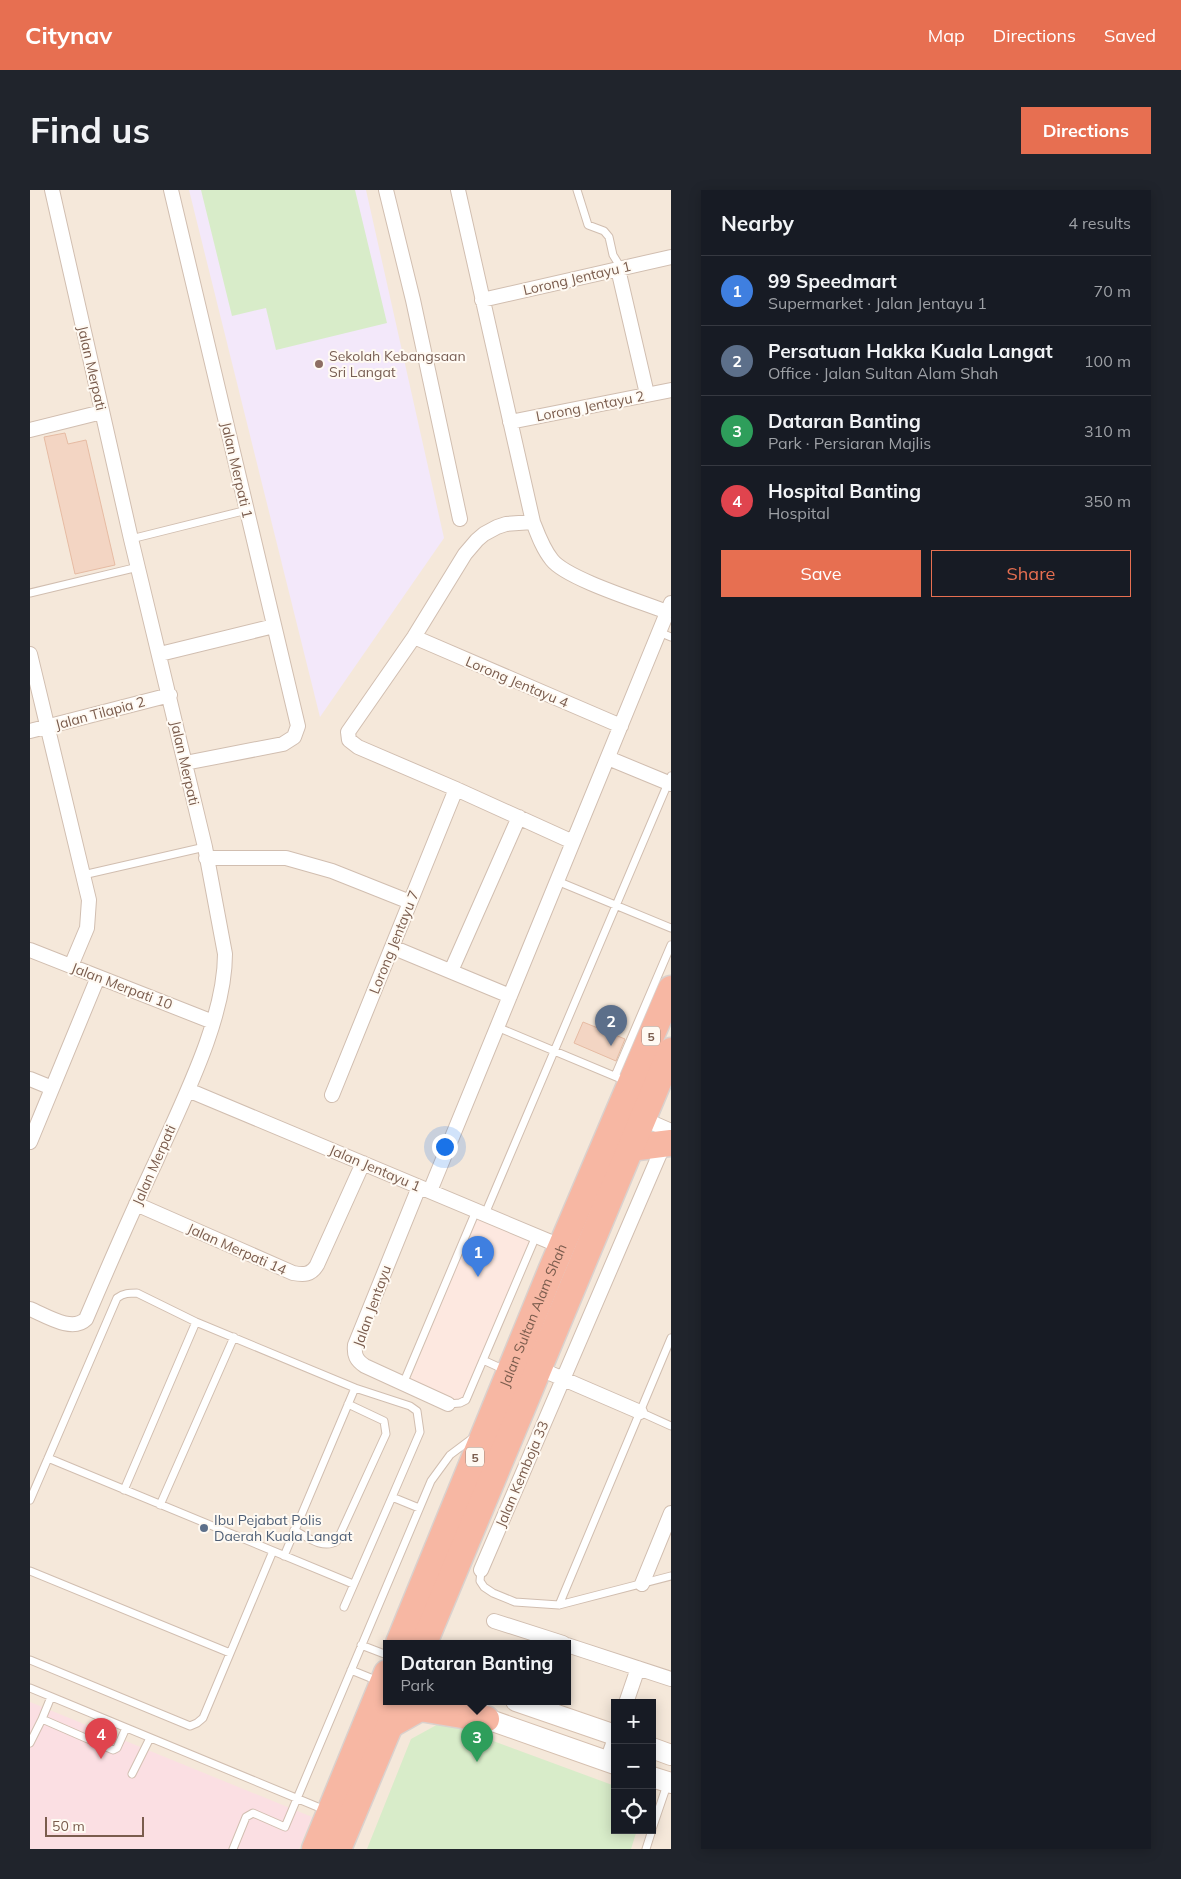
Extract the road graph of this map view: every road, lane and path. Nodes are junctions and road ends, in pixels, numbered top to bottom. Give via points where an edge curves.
1 (52, 190) edge
2 (171, 190) edge
3 (386, 190) edge
4 (458, 190) edge
5 (577, 190) edge
6 (671, 257) edge
7 (620, 268) junction
8 (482, 300) junction
9 (671, 390) edge
10 (647, 394) junction
11 (102, 412) junction
12 (510, 422) junction
13 (30, 430) edge
14 (247, 510) junction
15 (460, 519) dead end
16 (533, 522) junction
17 (131, 540) junction
18 (138, 567) junction
19 (30, 593) edge
20 (669, 608) edge
21 (274, 626) junction
22 (665, 635) edge
23 (414, 637) junction
24 (30, 654) edge
25 (160, 654) junction
26 (170, 695) junction
27 (621, 726) junction
28 (47, 727) junction
29 (30, 731) edge
30 (608, 758) junction
31 (185, 763) junction
32 (670, 781) edge
33 (456, 789) junction
34 (519, 817) junction
35 (573, 842) junction
36 (206, 853) junction
37 (83, 875) junction
38 (557, 881) junction
39 (410, 902) junction
40 (616, 905) junction
41 (671, 928) edge
42 (671, 945) edge
43 (392, 947) junction
44 (30, 950) edge
45 (71, 966) junction
46 (451, 972) junction
47 (98, 977) junction
48 (671, 989) edge
49 (510, 996) junction
50 (213, 1022) junction
51 (497, 1027) junction
52 (554, 1051) junction
53 (671, 1051) edge
54 (30, 1079) edge
55 (623, 1080) junction
56 (52, 1088) junction
57 (188, 1090) junction
58 (332, 1095) dead end
59 (631, 1114) junction
60 (669, 1139) edge
61 (30, 1142) edge
62 (630, 1148) junction
63 (363, 1163) junction
64 (424, 1189) junction
65 (136, 1204) junction
66 (481, 1213) junction
67 (536, 1236) junction
68 (573, 1251) junction
69 (30, 1309) edge
70 (196, 1322) junction
71 (234, 1337) junction
72 (671, 1338) edge
73 (483, 1360) junction
74 (538, 1368) junction
75 (510, 1373) junction
76 (563, 1379) junction
77 (403, 1384) junction
78 (355, 1388) junction
79 (348, 1404) junction
80 (448, 1404) joint
81 (640, 1412) junction
82 (671, 1426) edge
83 (487, 1429) junction
84 (48, 1458) junction
85 (124, 1490) junction
86 (392, 1497) junction
87 (30, 1500) edge
88 (160, 1505) junction
89 (419, 1508) junction
90 (671, 1513) edge
91 (294, 1530) junction
92 (273, 1551) junction
93 (284, 1556) junction
94 (481, 1570) joint
95 (30, 1571) edge
96 (671, 1576) edge
97 (353, 1584) junction
98 (642, 1584) junction
99 (559, 1605) junction
100 (344, 1607) dead end
101 (494, 1621) dead end
102 (419, 1640) edge
103 (419, 1640) edge
104 (554, 1640) edge
105 (361, 1645) junction
106 (571, 1645) edge
107 (230, 1653) junction
108 (383, 1653) edge
109 (30, 1660) edge
110 (638, 1668) junction
111 (351, 1670) junction
112 (671, 1679) edge
113 (383, 1683) edge
114 (30, 1688) edge
115 (51, 1697) junction
116 (627, 1699) edge
117 (383, 1701) edge
118 (390, 1705) edge
119 (445, 1705) edge
120 (527, 1705) edge
121 (42, 1719) junction
122 (486, 1719) junction
123 (390, 1725) junction
124 (126, 1728) junction
125 (611, 1736) edge
126 (150, 1738) junction
127 (30, 1743) edge
128 (656, 1749) edge
129 (671, 1755) edge
130 (611, 1762) edge
131 (132, 1774) dead end
132 (666, 1779) edge
133 (297, 1798) junction
134 (656, 1815) edge
135 (340, 1816) junction
136 (651, 1834) edge
137 (233, 1849) edge
138 (315, 1849) edge
139 (338, 1849) edge
140 (646, 1849) edge

1 - 11 street, Jalan Merpati
2 - 14 street, Jalan Merpati 1
3 - 15 street
4 - 8 street
5 - 7 lane via 588,225 604,231 609,237
6 - 7 street, Lorong Jentayu 1
7 - 8 street, Lorong Jentayu 1
7 - 10 street
8 - 12 street
9 - 10 street, Lorong Jentayu 2
10 - 12 street, Lorong Jentayu 2
11 - 13 street
11 - 17 street, Jalan Merpati
12 - 16 street
14 - 17 lane
14 - 21 street, Jalan Merpati 1
16 - 20 street via 544,549 562,568 580,578
16 - 23 street via 506,524 477,540
17 - 18 street, Jalan Merpati
18 - 19 lane
18 - 25 street, Jalan Merpati
20 - 22 street, Jalan Jentayu
21 - 25 street
21 - 31 street, Jalan Merpati 1 via 298,726 294,737 283,744
22 - 27 street, Jalan Jentayu
23 - 27 street, Lorong Jentayu 4
23 - 33 street via 350,727 349,740 358,747
24 - 28 street
25 - 26 street, Jalan Merpati
26 - 28 street, Jalan Tilapia 2
26 - 31 street, Jalan Merpati
27 - 30 street, Jalan Jentayu
28 - 29 street, Jalan Tilapia 2
28 - 37 street
30 - 32 street
30 - 35 street, Jalan Jentayu
31 - 36 street, Jalan Merpati
32 - 40 lane
33 - 34 street
33 - 39 street, Lorong Jentayu 7
34 - 35 street
34 - 46 street
35 - 38 street, Jalan Jentayu
36 - 37 lane
36 - 39 street via 286,858 332,871
36 - 50 street, Jalan Merpati via 225,971
37 - 45 street via 89,916
38 - 40 lane
38 - 49 street, Jalan Jentayu
39 - 43 street, Lorong Jentayu 7
40 - 41 lane
40 - 52 lane
42 - 55 lane
43 - 46 street
43 - 58 street, Lorong Jentayu 7
44 - 45 street, Jalan Merpati 10
45 - 47 street, Jalan Merpati 10
46 - 49 street
47 - 50 street, Jalan Merpati 10
47 - 56 street
48 - 55 highway, Jalan Sultan Alam Shah / 5
49 - 51 street, Jalan Jentayu
50 - 57 street, Jalan Merpati
51 - 52 lane
51 - 64 street, Jalan Jentayu
52 - 55 lane
52 - 66 lane
53 - 59 highway, Jalan Sultan Alam Shah / 5
54 - 56 street
55 - 59 highway, Jalan Sultan Alam Shah / 5
56 - 61 street
57 - 63 street, Jalan Jentayu 1
57 - 65 street, Jalan Merpati
59 - 60 street
59 - 62 highway, Jalan Sultan Alam Shah / 5
59 - 68 highway, Jalan Sultan Alam Shah / 5
60 - 62 highway
60 - 76 street, Jalan Kemboja 33
62 - 68 highway, Jalan Sultan Alam Shah / 5
63 - 64 street, Jalan Jentayu 1
63 - 65 street, Jalan Merpati 14 via 317,1265 304,1275 293,1274
64 - 66 street, Jalan Jentayu 1
64 - 77 street, Jalan Jentayu via 355,1345 355,1356 360,1363
65 - 69 street, Jalan Merpati via 86,1319 78,1324 67,1323
66 - 67 street, Jalan Jentayu 1
66 - 77 lane
67 - 68 street, Jalan Jentayu 1
67 - 73 lane
68 - 74 highway, Jalan Sultan Alam Shah / 5
68 - 75 highway, Jalan Sultan Alam Shah / 5
70 - 71 lane
70 - 84 lane via 137,1293 122,1294 117,1298
70 - 85 lane
71 - 78 lane
71 - 88 lane
72 - 81 lane
73 - 75 lane
73 - 80 lane via 466,1400
74 - 76 street
74 - 102 highway, Jalan Sultan Alam Shah / 5
75 - 83 highway, Jalan Sultan Alam Shah / 5
76 - 81 street
76 - 94 street, Jalan Kemboja 33
77 - 80 street, Jalan Jentayu
78 - 79 lane
78 - 86 lane via 410,1406 419,1416 420,1432
79 - 91 lane
79 - 91 lane via 384,1421 386,1434 337,1541 322,1544
81 - 82 lane
81 - 99 lane
83 - 89 lane via 450,1456 431,1481
83 - 103 highway, Jalan Sultan Alam Shah / 5
84 - 85 lane
84 - 87 lane
85 - 88 lane
86 - 89 lane
86 - 97 lane
88 - 92 lane
89 - 105 lane
90 - 98 street
91 - 93 lane
92 - 93 lane
92 - 107 lane
93 - 97 lane
94 - 99 lane via 480,1582 493,1594 515,1602
95 - 107 lane
96 - 98 lane
97 - 100 lane
98 - 99 lane
101 - 104 street
105 - 108 lane
105 - 111 lane
106 - 110 street
107 - 109 lane via 202,1718 190,1726
110 - 112 street
110 - 116 street
111 - 113 lane
111 - 133 lane
114 - 115 lane
115 - 121 lane
115 - 124 lane
117 - 135 highway
118 - 123 highway
119 - 122 street
120 - 125 street
121 - 124 lane via 113,1750
121 - 127 lane
122 - 123 highway via 420,1708
122 - 130 street
123 - 135 highway
124 - 126 lane
126 - 131 lane
126 - 133 lane
128 - 129 street
132 - 134 lane
133 - 135 lane
133 - 137 lane via 285,1827 253,1814 246,1817
135 - 138 highway
135 - 139 highway
136 - 140 lane

